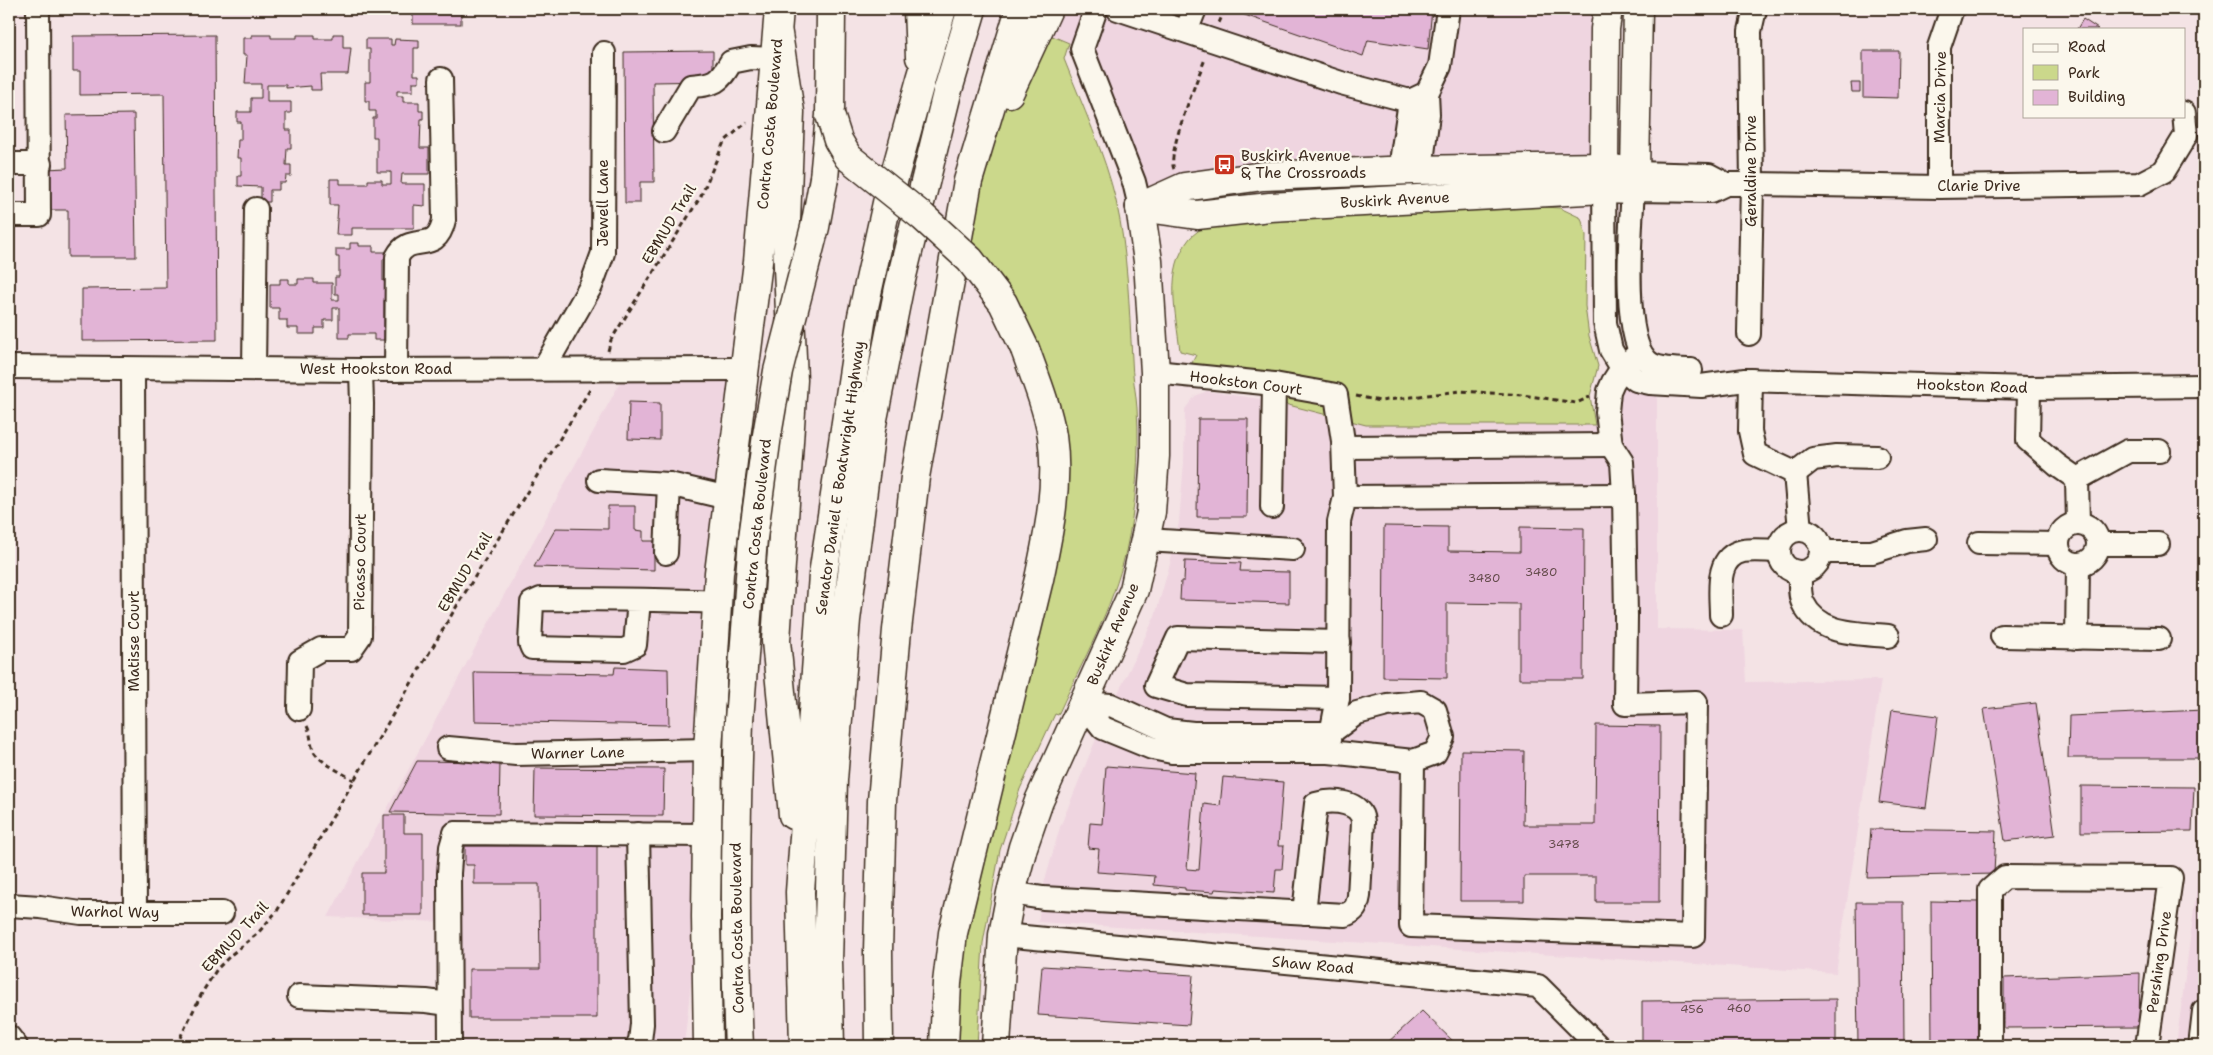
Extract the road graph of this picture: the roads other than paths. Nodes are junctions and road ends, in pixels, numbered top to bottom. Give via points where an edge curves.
1 (38, 9) edge
2 (831, 9) edge
3 (918, 9) edge
4 (942, 9) edge
5 (972, 9) edge
6 (1020, 9) edge
7 (1048, 9) edge
8 (1096, 9) edge
9 (1118, 9) edge
10 (1195, 9) edge
11 (1448, 9) edge
12 (1608, 9) edge
13 (1638, 9) edge
14 (1755, 9) edge
15 (1952, 9) edge
16 (1186, 31) junction
17 (778, 34) edge
18 (604, 53) dead end
19 (441, 79) dead end
20 (921, 79) junction
21 (1419, 97) junction
22 (830, 115) junction
23 (2184, 118) edge
24 (664, 131) dead end
25 (9, 164) edge
26 (40, 164) junction
27 (1412, 170) junction
28 (1604, 178) junction
29 (968, 181) junction
30 (1634, 182) junction
31 (1752, 184) junction
32 (1939, 187) junction
33 (1140, 207) junction
34 (256, 209) dead end
35 (9, 215) edge
36 (1749, 334) dead end
37 (1639, 353) junction
38 (9, 368) edge
39 (544, 368) junction
40 (1622, 368) junction
41 (133, 369) junction
42 (254, 369) junction
43 (744, 369) junction
44 (361, 370) junction
45 (396, 370) junction
46 (1155, 372) junction
47 (1745, 380) junction
48 (1274, 384) junction
49 (2204, 386) edge
50 (2030, 388) junction
51 (1611, 445) junction
52 (1344, 447) junction
53 (2159, 451) dead end
54 (1877, 457) dead end
55 (1795, 473) junction
56 (2077, 479) junction
57 (599, 480) dead end
58 (669, 484) junction
59 (1624, 495) junction
60 (1345, 497) junction
61 (728, 498) junction
62 (1272, 507) dead end
63 (2078, 524) junction
64 (1800, 530) junction
65 (1926, 539) dead end
66 (1146, 540) junction
67 (1979, 543) dead end
68 (2058, 544) junction
69 (2099, 544) junction
70 (2158, 544) dead end
71 (1293, 549) dead end
72 (1778, 551) junction
73 (1822, 552) junction
74 (666, 553) dead end
75 (2078, 565) junction
76 (1800, 573) junction
77 (639, 600) junction
78 (717, 602) junction
79 (1721, 614) dead end
80 (1888, 636) dead end
81 (2002, 636) dead end
82 (2077, 638) junction
83 (2159, 639) dead end
84 (1338, 642) junction
85 (1338, 698) junction
86 (1083, 704) junction
87 (299, 709) road end
88 (1330, 742) junction
89 (448, 748) dead end
90 (708, 750) junction
91 (1414, 761) junction
92 (638, 834) junction
93 (707, 834) junction
94 (800, 892) junction
95 (1011, 892) junction
96 (9, 906) edge
97 (135, 913) junction
98 (222, 913) dead end
99 (1304, 913) junction
100 (1003, 935) junction
101 (299, 996) dead end
102 (449, 1004) junction
103 (2204, 1011) edge
104 (9, 1037) edge
105 (16, 1046) edge
106 (450, 1046) edge
107 (637, 1046) edge
108 (708, 1046) edge
109 (739, 1046) edge
110 (804, 1046) edge
111 (830, 1046) edge
112 (879, 1046) edge
113 (944, 1046) edge
114 (996, 1046) edge
115 (1598, 1046) edge
116 (1990, 1046) edge
117 (2146, 1046) edge
118 (2200, 1046) edge

1 - 26 street
2 - 22 main road, Contra Costa Boulevard
3 - 20 main road
4 - 20 main road, Senator Daniel E Boatwright Highway
5 - 111 main road via 946,93 899,288 871,429 846,620 833,780 828,961
6 - 29 main road
7 - 29 main road
8 - 33 street via 1082,49 1134,182
9 - 16 street
10 - 16 street
11 - 21 street via 1440,66
12 - 28 main road via 1605,29
13 - 30 main road
14 - 31 street, Geraldine Drive via 1750,32
15 - 32 street, Marcia Drive via 1940,47
16 - 21 street via 1341,83
17 - 24 street via 751,58 731,62 714,84 691,86
17 - 43 main road, Contra Costa Boulevard via 758,262
17 - 94 main road via 790,112 786,222 793,380 776,641
18 - 39 street, Jewell Lane via 603,253 591,286
19 - 45 street via 444,220 441,233 436,238 402,249 397,258
20 - 94 main road, Senator Daniel E Boatwright Highway via 887,203 862,316 825,566
21 - 27 street via 1402,155
22 - 109 main road, Contra Costa Boulevard, bridge via 815,228 778,371 754,538 739,720 735,848
22 - 113 main road, bridge via 838,140 848,156 970,260 1003,303 1025,348 1052,436 1055,479 1050,525 953,933 946,983
23 - 32 street, Clarie Drive via 2186,135 2164,171 2139,184
25 - 26 street
26 - 35 street via 39,215
27 - 28 main road, Buskirk Avenue
27 - 33 main road, Buskirk Avenue via 1263,176 1184,187
28 - 30 main road, Buskirk Avenue
28 - 33 main road, Buskirk Avenue via 1197,215
28 - 40 street, Hookston Road via 1605,323 1611,350
29 - 112 main road via 915,477 896,630 882,800
30 - 31 street, Clarie Drive via 1709,175 1726,184
30 - 37 street via 1630,296
31 - 32 street, Clarie Drive
31 - 36 street, Geraldine Drive
33 - 46 main road, Buskirk Avenue via 1148,261
34 - 42 street
37 - 40 street
37 - 47 street, Hookston Road via 1648,363 1662,368 1705,371
38 - 41 street, West Hookston Road
39 - 43 street, West Hookston Road
39 - 45 street, West Hookston Road
40 - 47 street, Hookston Road via 1636,380 1650,383 1701,386
40 - 51 street via 1609,391 1607,412
41 - 42 street, West Hookston Road
41 - 97 street, Matisse Court
42 - 44 street, West Hookston Road
43 - 61 main road, Contra Costa Boulevard
44 - 45 street, West Hookston Road
44 - 87 street, Picasso Court via 360,636 351,649 321,649 300,661
46 - 48 street, Hookston Court
46 - 66 main road, Buskirk Avenue via 1156,456
47 - 50 street, Hookston Road
47 - 55 street via 1754,454
48 - 52 street, Hookston Court via 1342,395
48 - 62 street
49 - 50 street, Hookston Road
50 - 56 street via 2028,440
51 - 52 street
51 - 59 street via 1622,462
52 - 60 street
53 - 56 street via 2128,451
54 - 55 street via 1837,456 1813,460
55 - 64 street
56 - 63 street
57 - 58 street
58 - 61 street
58 - 74 street
59 - 60 street
59 - 91 street via 1625,704 1696,702 1693,936 1411,926
60 - 84 street via 1339,522
61 - 78 main road, Contra Costa Boulevard
63 - 68 street via 2064,530
63 - 69 street via 2093,530
64 - 72 street via 1785,536
64 - 73 street via 1816,536
65 - 73 street via 1907,541 1872,552
66 - 71 street
66 - 86 main road, Buskirk Avenue via 1134,590
67 - 68 street
68 - 75 street via 2064,559
69 - 70 street
69 - 75 street via 2093,559
72 - 76 street via 1784,566
72 - 79 street via 1742,551 1729,559 1720,572
73 - 76 street via 1815,567
75 - 82 street
76 - 80 street via 1802,602 1816,622 1842,632
77 - 77 street via 635,645 624,650 532,648 532,603 541,599
77 - 78 street
78 - 90 main road, Contra Costa Boulevard
81 - 82 street
82 - 83 street
84 - 85 street
84 - 85 street via 1178,638 1156,686 1187,695
85 - 88 street
86 - 88 street via 1111,705 1166,730
86 - 95 main road, Buskirk Avenue via 1039,802
88 - 91 street
88 - 91 street via 1357,712 1421,702 1435,710 1443,736 1435,753
89 - 90 street, Warner Lane via 516,754
90 - 93 main road, Contra Costa Boulevard
92 - 93 street
92 - 102 street via 455,833 449,873
92 - 107 street via 642,1024
93 - 108 main road, Contra Costa Boulevard
94 - 110 main road, Senator Daniel E Boatwright Highway
95 - 99 street via 1043,898
95 - 100 main road, Buskirk Avenue
96 - 97 street, Warhol Way via 81,913
97 - 98 street, Warhol Way
99 - 99 street via 1345,915 1358,905 1364,822 1358,808 1342,803 1316,804
100 - 114 main road, Buskirk Avenue
100 - 115 street, Shaw Road via 1538,986
101 - 102 street
102 - 106 street
103 - 118 street
104 - 105 street
116 - 117 street, Pershing Drive via 1990,890 2005,877 2171,878

